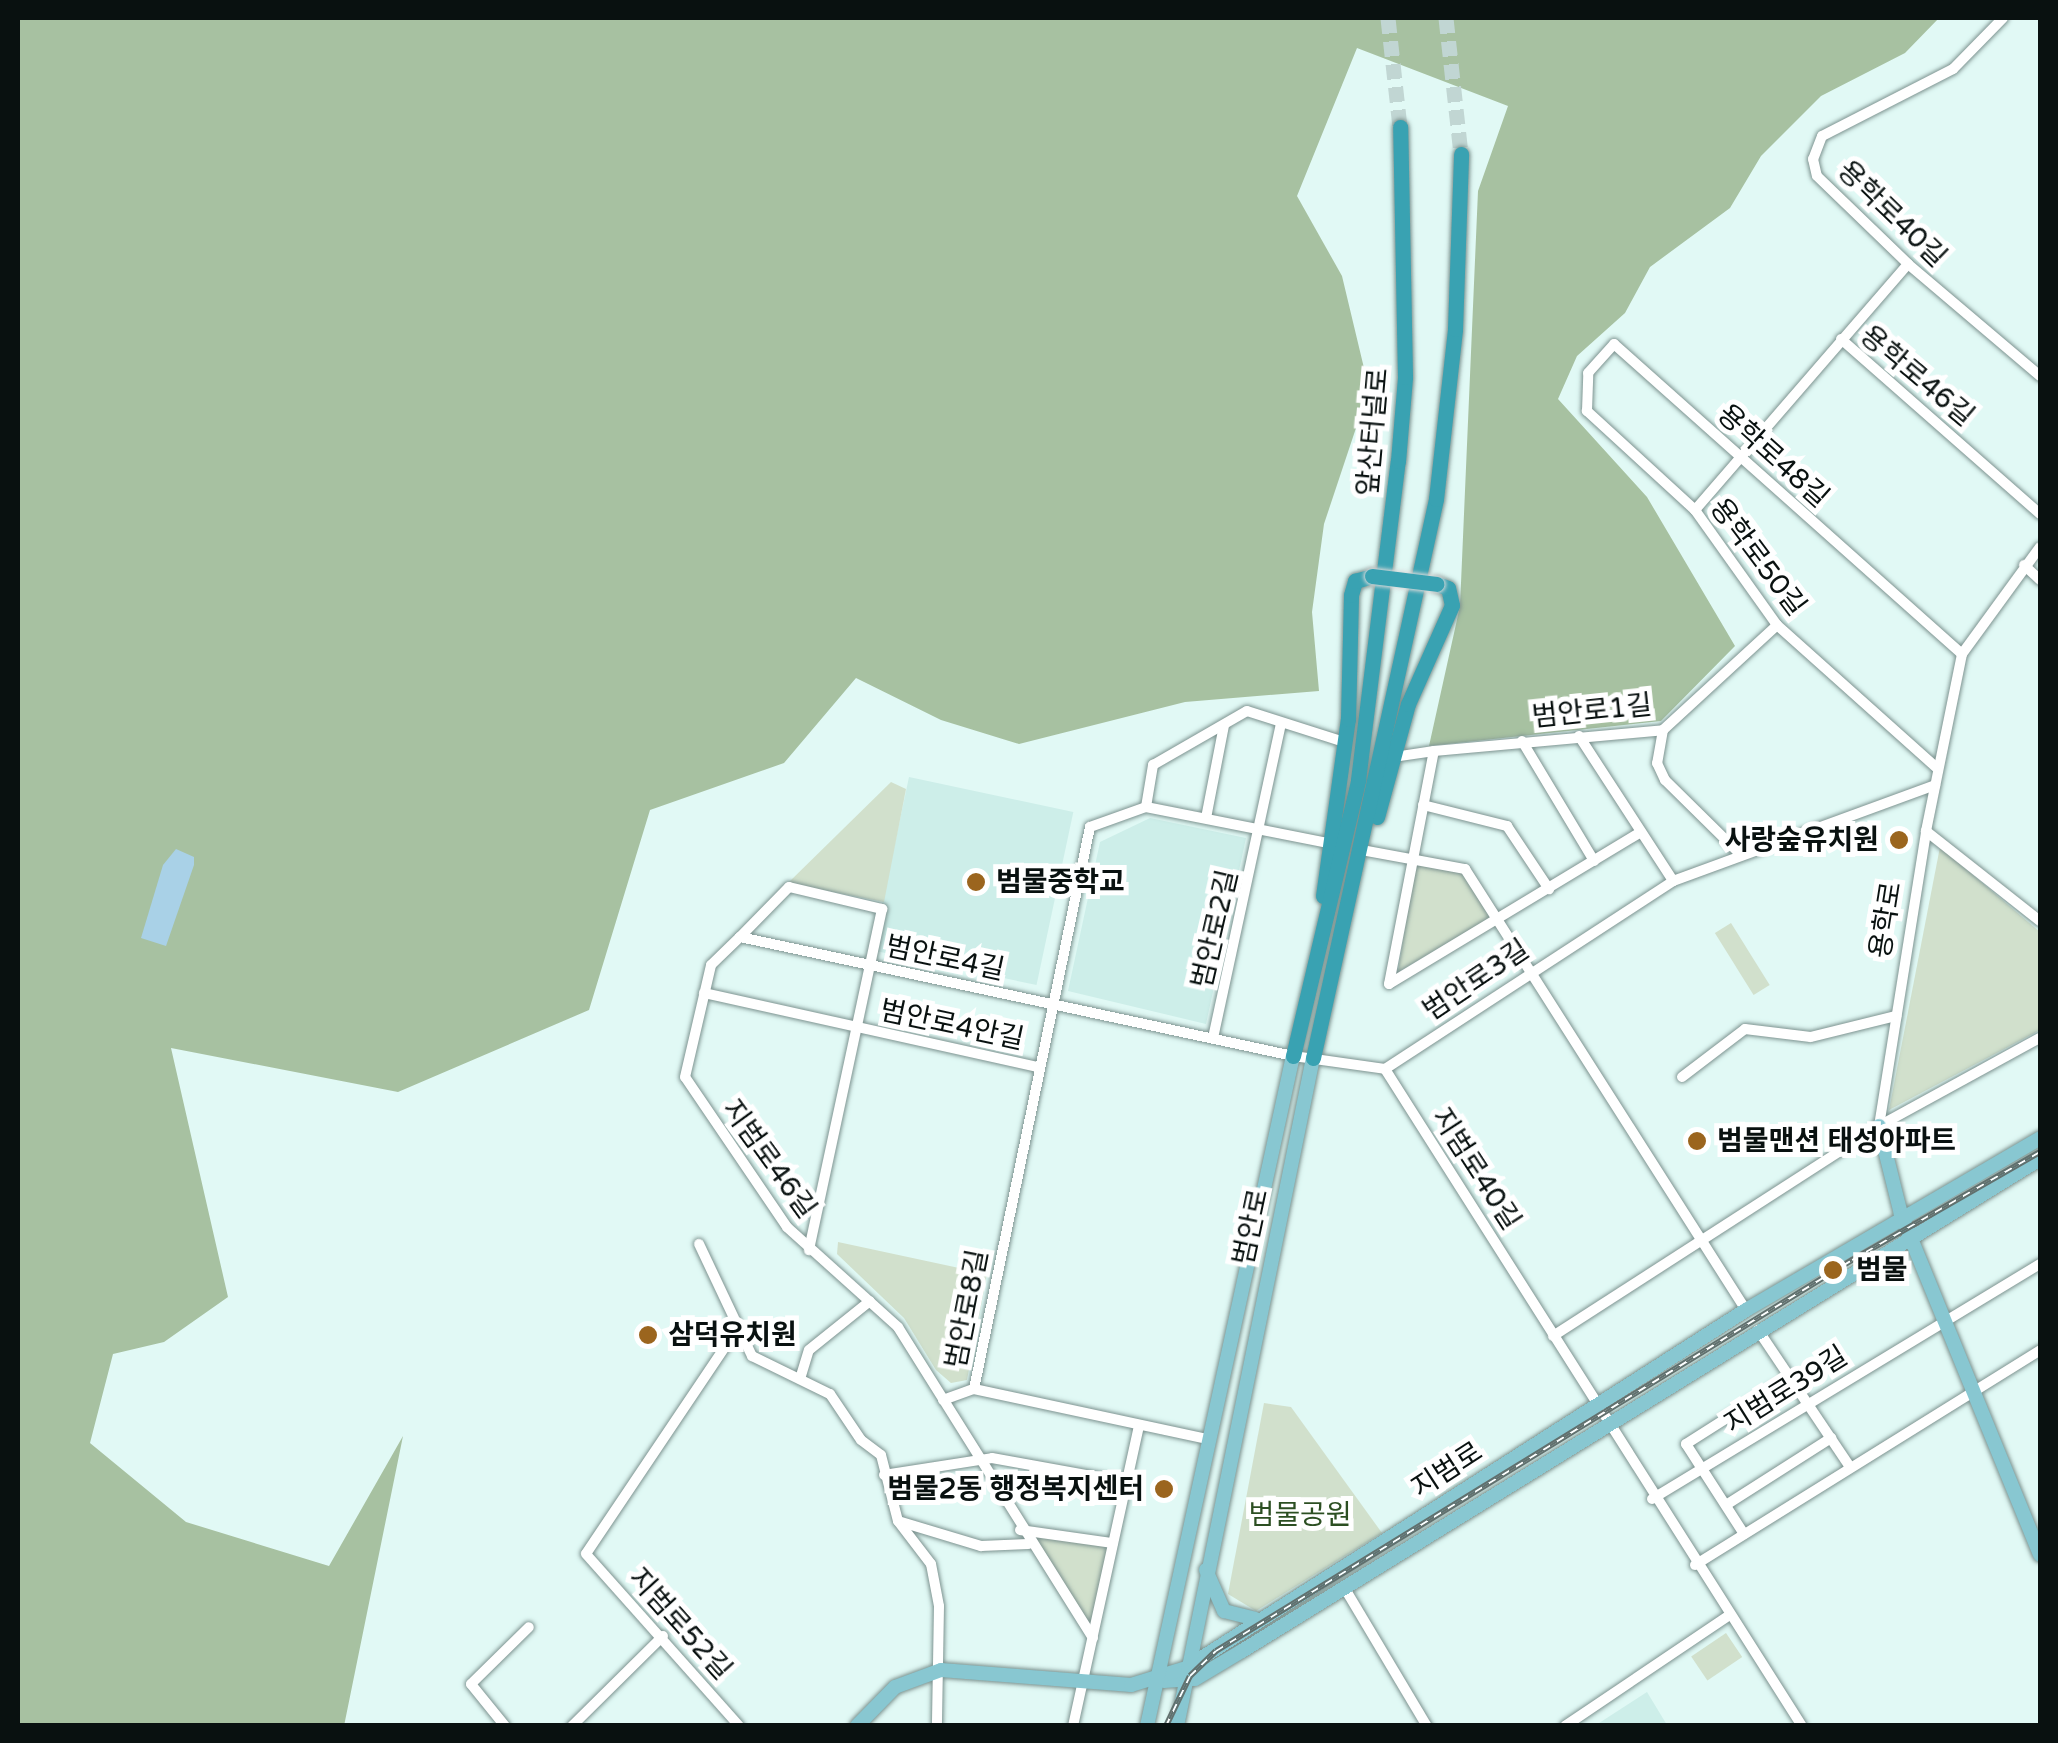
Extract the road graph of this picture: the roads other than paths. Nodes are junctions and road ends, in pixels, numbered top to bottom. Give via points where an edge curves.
1 (2003, 18) edge
2 (1400, 128) tunnel mouth
3 (1461, 154) tunnel mouth
4 (1908, 264) junction
5 (1842, 338) junction
6 (2040, 376) edge
7 (1587, 412) joint
8 (1741, 455) junction
9 (1695, 510) junction
10 (2040, 514) edge
11 (2040, 547) edge
12 (2024, 565) junction
13 (2040, 580) edge
14 (1776, 625) junction
15 (1962, 654) junction
16 (1281, 723) junction
17 (1224, 725) junction
18 (1664, 730) junction
19 (1579, 736) junction
20 (1364, 739) joint
21 (1344, 742) junction
22 (1522, 742) junction
23 (1434, 751) junction
24 (1394, 757) junction
25 (1938, 770) junction
26 (1935, 785) junction
27 (1423, 805) junction
28 (1146, 806) junction
29 (1206, 818) junction
30 (1261, 830) junction
31 (1926, 831) junction
32 (1641, 832) junction
33 (1328, 843) junction
34 (1367, 850) junction
35 (1740, 853) junction
36 (1412, 858) junction
37 (1594, 860) junction
38 (1673, 882) junction
39 (1549, 888) junction
40 (1497, 919) junction
41 (2040, 921) edge
42 (740, 937) junction
43 (1320, 942) junction
44 (1330, 963) junction
45 (870, 965) junction
46 (1530, 970) junction
47 (704, 993) junction
48 (1052, 1004) junction
49 (1896, 1016) junction
50 (856, 1026) junction
51 (1213, 1038) junction
52 (2040, 1038) edge
53 (1293, 1056) junction
54 (1313, 1058) junction
55 (1039, 1067) junction
56 (1385, 1069) junction
57 (1682, 1077) dead end
58 (1880, 1126) junction
59 (2040, 1138) edge
60 (2040, 1159) edge
61 (1901, 1214) junction
62 (1909, 1236) junction
63 (1702, 1239) junction
64 (698, 1244) dead end
65 (809, 1250) junction
66 (2040, 1264) edge
67 (870, 1301) junction
68 (1746, 1310) junction
69 (1943, 1318) junction
70 (1758, 1330) junction
71 (736, 1332) junction
72 (1552, 1333) junction
73 (2040, 1350) edge
74 (1790, 1378) junction
75 (800, 1379) junction
76 (1973, 1388) junction
77 (974, 1389) junction
78 (943, 1400) junction
79 (1808, 1404) junction
80 (1594, 1407) junction
81 (1139, 1425) junction
82 (1606, 1425) junction
83 (1830, 1438) junction
84 (1208, 1440) junction
85 (977, 1458) junction
86 (1850, 1467) junction
87 (1702, 1468) junction
88 (884, 1475) junction
89 (1126, 1482) junction
90 (1652, 1499) junction
91 (1726, 1505) junction
92 (898, 1521) junction
93 (1020, 1530) junction
94 (1744, 1534) junction
95 (1113, 1543) junction
96 (1028, 1544) junction
97 (2040, 1555) edge
98 (1205, 1565) junction
99 (1695, 1565) junction
100 (1344, 1587) junction
101 (1728, 1616) junction
102 (1255, 1619) junction
103 (529, 1627) dead end
104 (663, 1636) junction
105 (1093, 1638) junction
106 (941, 1670) junction
107 (1185, 1675) junction
108 (1158, 1680) junction
109 (1082, 1682) junction
110 (504, 1726) edge
111 (572, 1726) edge
112 (738, 1726) edge
113 (857, 1726) edge
114 (936, 1726) edge
115 (1074, 1726) edge
116 (1147, 1726) edge
117 (1177, 1726) edge
118 (1427, 1726) edge
119 (1565, 1726) edge
120 (1802, 1726) edge

1 - 4 street, 용학로40길 via 1953,69 1822,136 1813,159 1817,176
2 - 20 highway, 앞산터널로 via 1405,377
3 - 44 highway, 범안로 via 1456,330 1425,567
4 - 5 street
4 - 6 street, 용학로40길
5 - 8 street, 용학로46길
5 - 10 street, 용학로46길
7 - 8 street, 용학로48길 via 1583,381 1614,344
7 - 9 street, 용학로50길
8 - 9 street, 용학로46길
8 - 15 street, 용학로48길
9 - 14 street, 용학로50길
11 - 12 street, 용학로
12 - 13 street
12 - 15 street, 용학로
14 - 18 street, 범안로1길
14 - 25 street, 용학로50길
15 - 25 street, 용학로
16 - 17 street via 1247,712
16 - 21 street
16 - 30 street, 범안로2길
17 - 28 street via 1153,765
17 - 29 street
18 - 19 street, 범안로1길
18 - 35 street via 1657,763 1664,780
19 - 22 street, 범안로1길
19 - 32 street
20 - 43 highway, 범안로
21 - 24 highway, bridge via 1355,582 1372,576 1437,584 1448,588 1452,605 1408,704
21 - 33 highway
22 - 23 street, 범안로1길
22 - 37 street
23 - 24 street, 범안로1길
23 - 27 street
24 - 34 highway
25 - 26 street, 용학로
26 - 31 street, 용학로
26 - 35 street, 범안로3길
27 - 36 street
27 - 39 street via 1508,826
28 - 29 street
28 - 48 street via 1090,828
29 - 30 street
30 - 33 street
30 - 51 street, 범안로2길
31 - 41 street
31 - 49 street, 용학로
32 - 37 street
32 - 38 street
33 - 43 highway
34 - 36 street
34 - 44 highway
35 - 38 street, 범안로3길
36 - 40 street via 1466,869
36 - 40 street via 1388,984
37 - 39 street
38 - 46 street, 범안로3길
39 - 40 street
40 - 46 street
42 - 45 street, 범안로4길
42 - 45 street, 범안로4안길 via 789,887 882,909
42 - 47 street via 711,965
43 - 53 highway, 범안로
44 - 54 highway, 범안로
45 - 48 street, 범안로4길
45 - 50 street, 범안로4안길
46 - 56 street, 범안로3길
46 - 63 street
47 - 50 street, 범안로4안길
47 - 65 street, 지범로46길 via 684,1077 758,1190
48 - 51 street, 범안로4길
48 - 55 street, 범안로8길
49 - 57 street via 1810,1036 1745,1028
49 - 58 street, 용학로
50 - 55 street, 범안로4안길
50 - 65 street, 범안로4안길
51 - 53 street, 범안로4길
52 - 58 street
53 - 54 street
53 - 84 main road, 범안로
54 - 56 street
54 - 98 main road, 범안로
55 - 77 street, 범안로8길
56 - 72 street, 지범로40길
58 - 61 main road, 용학로
58 - 63 street
59 - 61 main road, 지범로
60 - 62 main road
61 - 62 main road, 용학로
61 - 68 main road, 지범로
62 - 69 main road, 용학로
62 - 70 main road
63 - 68 street
63 - 72 street
64 - 71 street
65 - 67 street, 지범로46길
66 - 69 street
67 - 75 street via 809,1350
67 - 78 street, 지범로46길 via 898,1326
68 - 80 main road, 지범로
69 - 76 main road, 용학로
69 - 79 street, 지범로39길
70 - 74 street
70 - 82 main road
71 - 75 street via 752,1356
71 - 104 street, 지범로52길 via 586,1554
72 - 80 street
73 - 76 street
74 - 79 street
74 - 87 street via 1686,1444
75 - 88 street via 830,1394 845,1421 881,1455
76 - 86 street
76 - 97 main road, 용학로
77 - 78 street
77 - 81 street, 범안로8길
78 - 85 street, 지범로46길
79 - 83 street
79 - 87 street, 지범로39길
80 - 82 street
80 - 102 main road, 지범로
81 - 84 street, 범안로8길
81 - 89 street
82 - 90 street
82 - 100 main road
83 - 86 street
83 - 91 street
84 - 108 main road, 범안로
85 - 88 street
85 - 89 street
85 - 93 street, 지범로46길
86 - 94 street
87 - 90 street, 지범로39길
87 - 91 street
88 - 92 street
89 - 95 street
90 - 99 street
91 - 94 street
92 - 96 street via 981,1546
92 - 106 street via 931,1564
93 - 95 street
93 - 96 street, 지범로46길
94 - 99 street
95 - 105 street
96 - 105 street, 지범로46길
98 - 102 main road via 1224,1611
98 - 107 main road, 범안로
99 - 101 street
100 - 107 main road
100 - 118 street
101 - 119 street
101 - 120 street
102 - 107 main road, 지범로
103 - 110 street via 470,1684
104 - 111 street
104 - 112 street, 지범로52길
105 - 109 street
106 - 109 main road
106 - 113 main road via 894,1687
106 - 114 street
107 - 108 main road
107 - 117 main road, 범안로
108 - 109 main road
108 - 116 main road, 범안로
109 - 115 street

